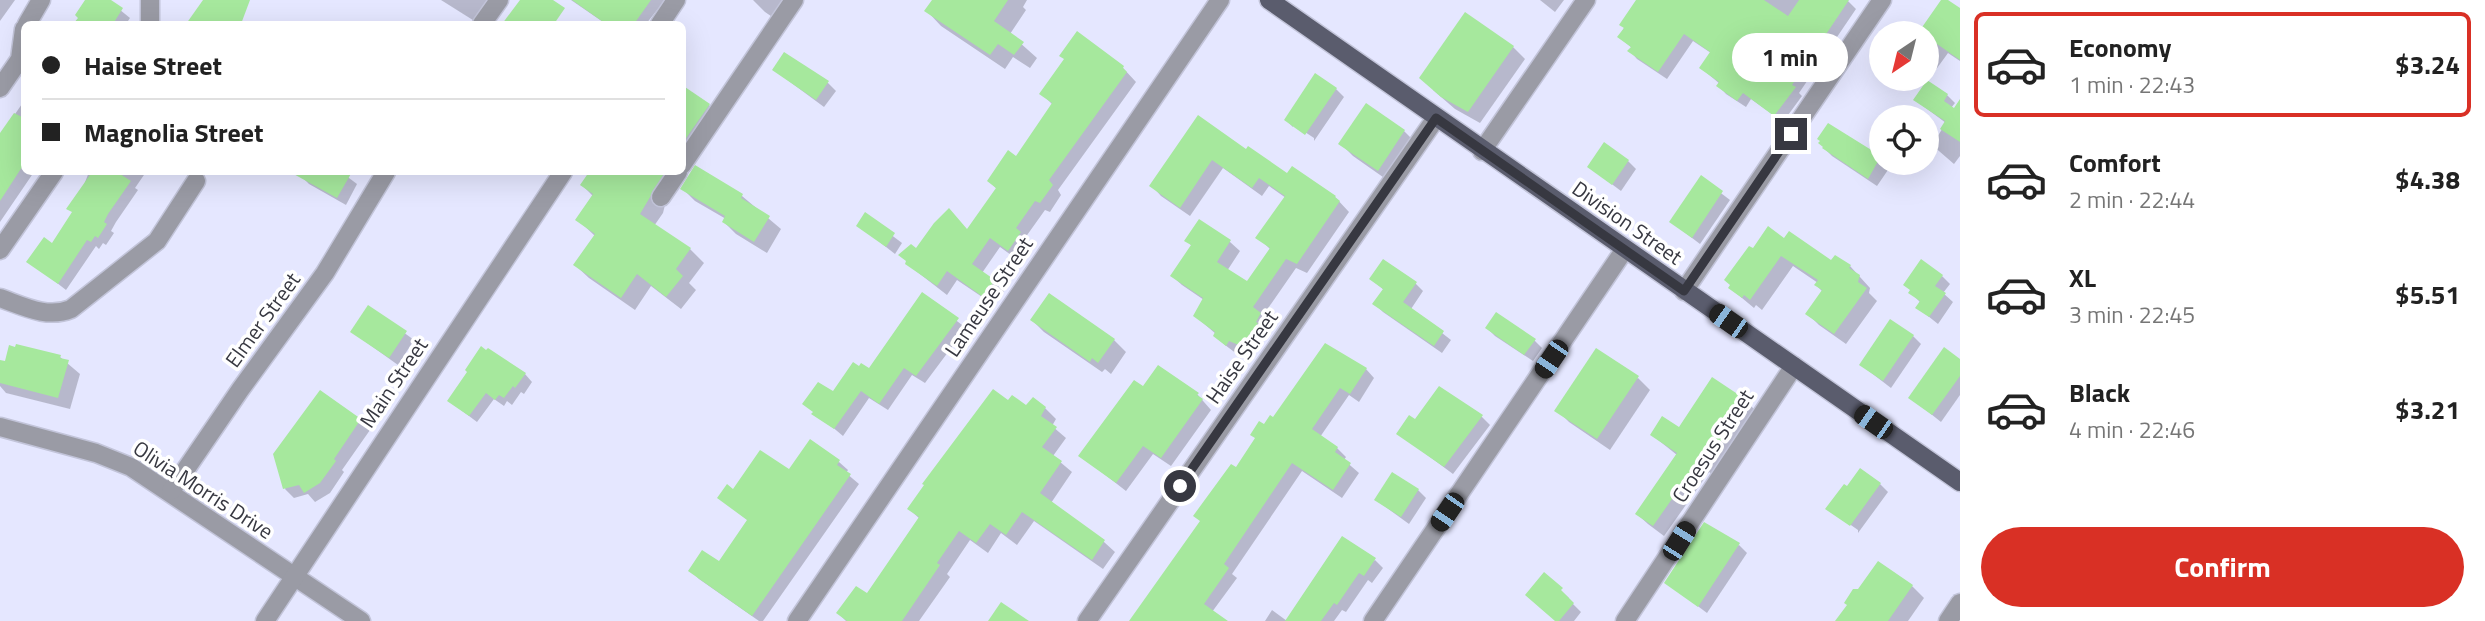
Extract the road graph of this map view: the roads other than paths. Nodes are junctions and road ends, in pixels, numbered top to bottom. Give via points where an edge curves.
1 (41, 0) edge
2 (150, 0) edge
3 (499, 0) edge
4 (676, 0) edge
5 (794, 0) edge
6 (1220, 0) edge
7 (1269, 0) edge
8 (1586, 0) edge
9 (1882, 0) edge
10 (29, 21) edge
11 (150, 21) edge
12 (484, 21) edge
13 (662, 21) edge
14 (21, 54) edge
15 (0, 88) edge
16 (1436, 118) junction
17 (1482, 151) junction
18 (686, 158) edge
19 (52, 175) edge
20 (384, 175) edge
21 (561, 175) edge
22 (676, 175) edge
23 (196, 181) dead end
24 (661, 197) dead end
25 (0, 250) edge
26 (1625, 250) junction
27 (1684, 291) junction
28 (0, 298) edge
29 (1794, 366) junction
30 (0, 426) edge
31 (1960, 482) edge
32 (170, 491) junction
33 (295, 578) junction
34 (1960, 603) edge
35 (265, 621) edge
36 (361, 621) edge
37 (797, 621) edge
38 (1087, 621) edge
39 (1373, 621) edge
40 (1625, 621) edge
41 (1948, 621) edge

1 - 10 street
2 - 11 street
3 - 12 street
4 - 13 street
5 - 18 street
6 - 37 street, Lameuse Street
7 - 16 main road, Division Street
8 - 17 street
9 - 27 street
14 - 15 street
16 - 17 main road, Division Street
16 - 38 street, Haise Street
17 - 26 main road, Division Street
19 - 25 street
20 - 32 street, Elmer Street via 326,273
21 - 33 street, Main Street
22 - 24 street
23 - 28 street via 157,241 71,309 48,314
26 - 27 main road, Division Street
26 - 39 street
27 - 29 main road, Division Street
29 - 31 main road, Division Street
29 - 40 street, Croesus Street
30 - 32 street, Olivia Morris Drive via 112,458
32 - 33 street, Olivia Morris Drive
33 - 35 street, Main Street
33 - 36 street, Olivia Morris Drive
34 - 41 street

